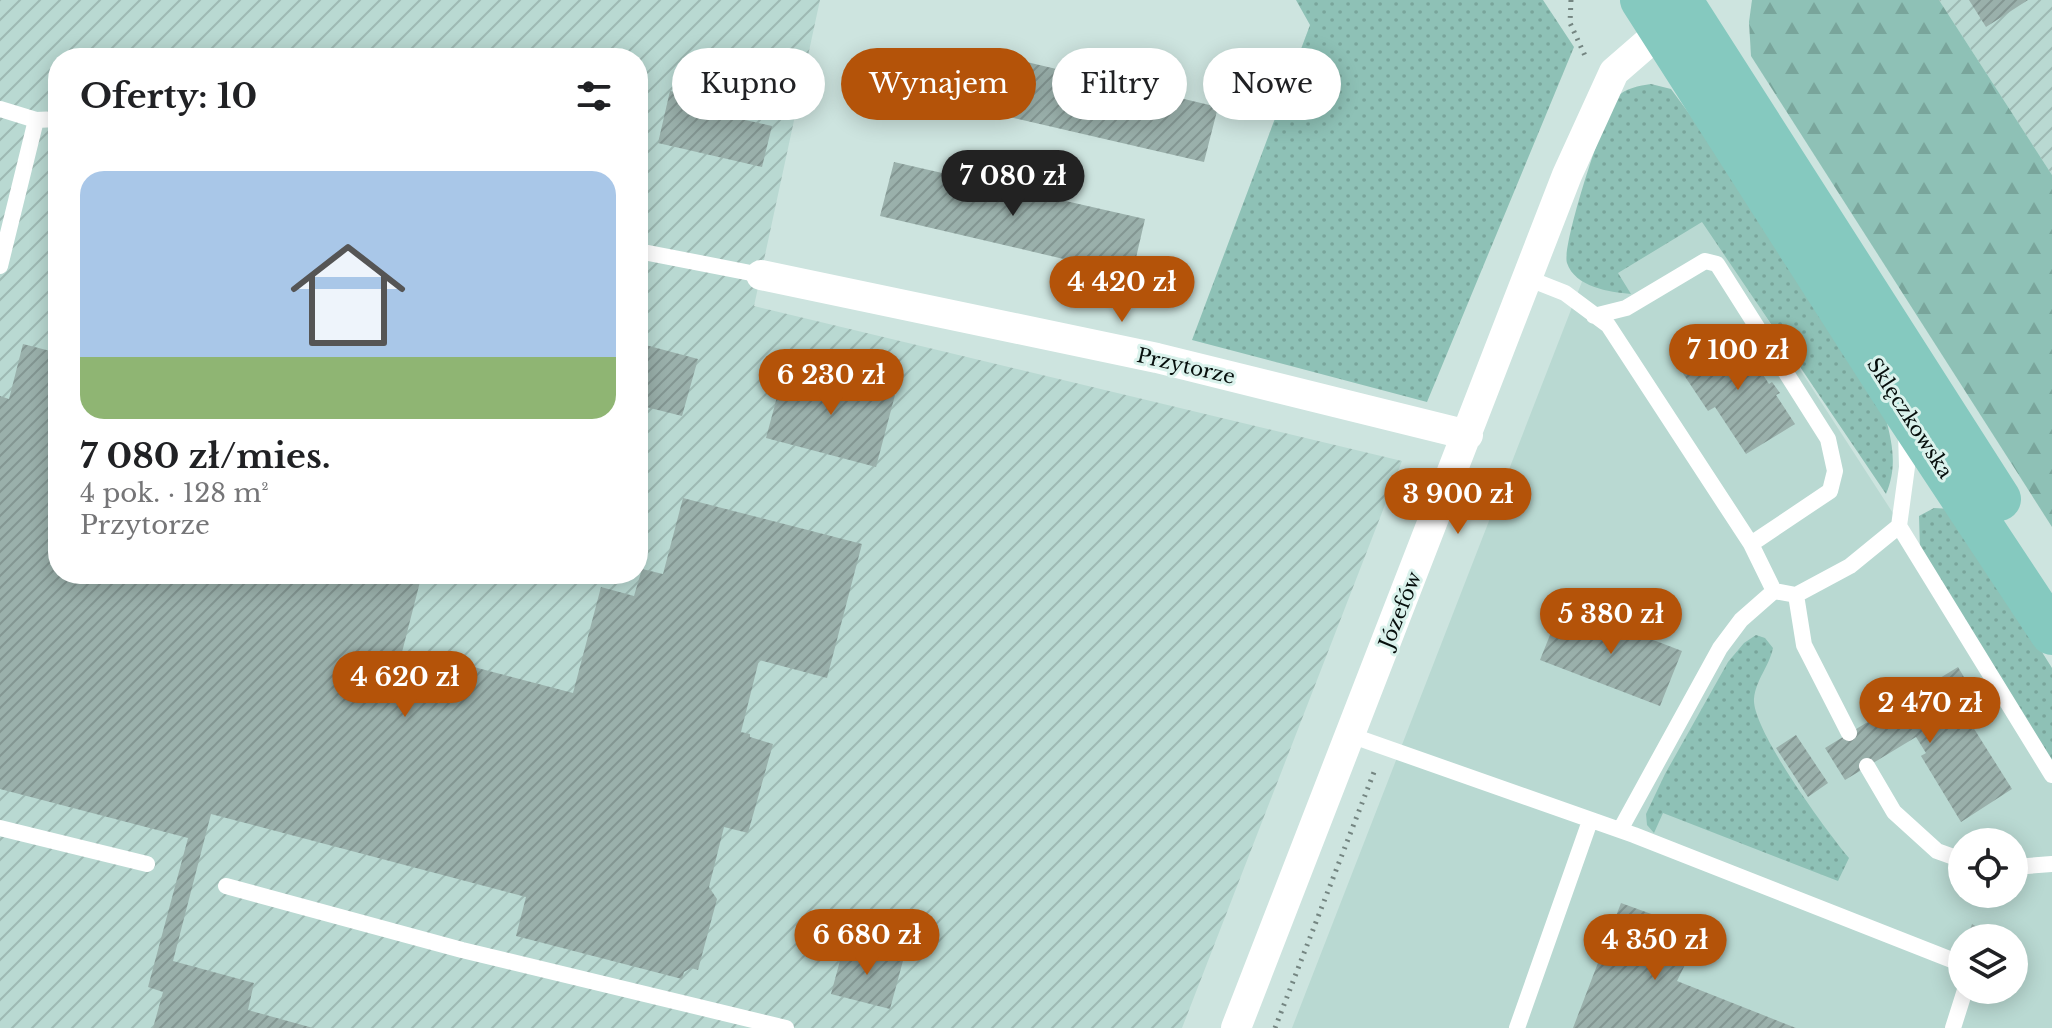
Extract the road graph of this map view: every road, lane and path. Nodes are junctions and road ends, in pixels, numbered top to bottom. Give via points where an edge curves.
1 (1674, 8) edge
2 (0, 109) edge
3 (48, 119) edge
4 (36, 120) junction
5 (648, 253) edge
6 (0, 266) edge
7 (761, 275) joint
8 (1527, 278) junction
9 (1594, 316) junction
10 (1905, 411) junction
11 (1468, 435) junction
12 (1899, 526) junction
13 (1751, 544) junction
14 (2052, 582) edge
15 (1774, 591) junction
16 (1796, 595) junction
17 (2052, 633) edge
18 (1849, 733) dead end
19 (1350, 735) junction
20 (1384, 747) junction
21 (1867, 766) dead end
22 (2052, 775) edge
23 (1590, 821) junction
24 (0, 828) edge
25 (1620, 830) junction
26 (1948, 855) edge
27 (147, 864) dead end
28 (2052, 864) edge
29 (2028, 866) edge
30 (226, 886) dead end
31 (1948, 959) edge
32 (1961, 1004) edge
33 (786, 1028) edge
34 (1236, 1028) edge
35 (1275, 1028) edge
36 (1517, 1028) edge
37 (1953, 1028) edge

1 - 8 street, Józefów via 1614,72
1 - 10 main road, Sklęczkowska
1 - 14 main road, Sklęczkowska
2 - 4 lane
3 - 4 lane
4 - 6 lane
5 - 7 lane
7 - 11 street, Przytorze via 1157,358
8 - 9 lane via 1565,293
8 - 11 street, Józefów
9 - 13 lane via 1608,325
9 - 13 lane via 1626,308 1705,261 1717,264 1828,439 1835,471 1830,491
10 - 12 lane via 1907,467
10 - 17 main road, Sklęczkowska
11 - 19 street, Józefów
12 - 16 lane via 1850,566
12 - 22 lane
13 - 15 lane
15 - 16 lane
15 - 25 lane via 1741,620 1720,648
16 - 18 lane via 1804,645
19 - 20 lane
19 - 34 street, Józefów
20 - 23 lane
20 - 35 path
21 - 26 lane via 1894,812
23 - 25 lane
23 - 36 lane
24 - 27 lane
25 - 31 lane
28 - 29 lane
30 - 33 lane via 462,950
32 - 37 lane

